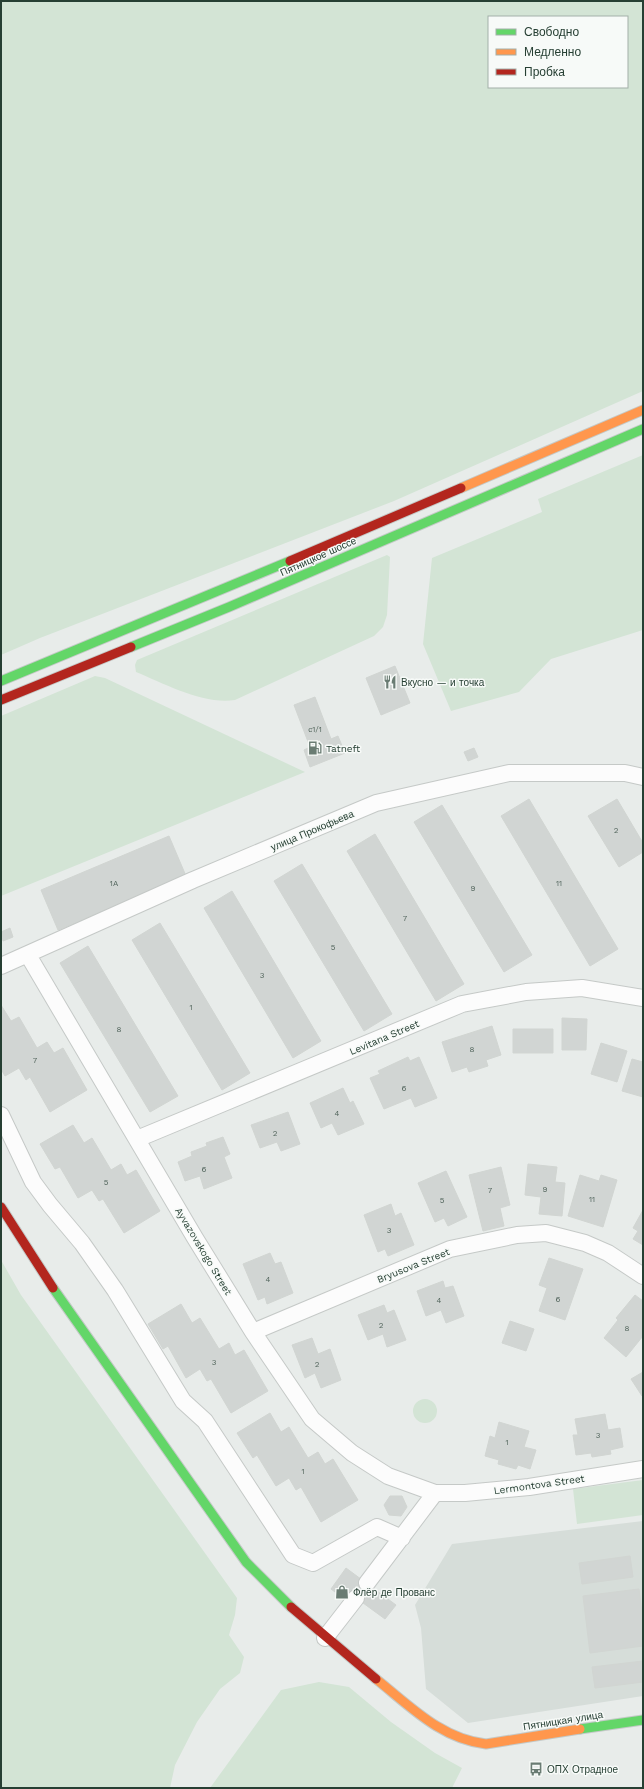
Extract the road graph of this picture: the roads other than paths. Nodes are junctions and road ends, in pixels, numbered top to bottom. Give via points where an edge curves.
1 (643, 410) edge
2 (643, 430) edge
3 (1, 681) edge
4 (1, 700) edge
5 (643, 777) edge
6 (28, 955) junction
7 (1, 966) edge
8 (643, 998) edge
9 (1, 1115) edge
10 (137, 1139) junction
11 (1, 1207) edge
12 (643, 1276) edge
13 (253, 1332) junction
14 (643, 1469) edge
15 (434, 1493) junction
16 (402, 1538) junction
17 (367, 1583) dead end
18 (356, 1598) dead end
19 (325, 1638) junction
20 (643, 1720) edge

1 - 3 main road, Пятницкое шоссе via 341,540
2 - 4 main road, Пятницкое шоссе via 229,607
5 - 6 street, улица Прокофьева via 625,772 509,773 376,803 193,880
6 - 7 street, улица Прокофьева
6 - 10 street, Ayvazovskogo Street
8 - 10 street, Levitana Street via 582,988 526,992 462,1004
9 - 16 street via 33,1182 103,1273 183,1401 205,1421 293,1555 313,1563 377,1527
10 - 13 street, Ayvazovskogo Street
11 - 19 main road via 37,1265 246,1562 272,1591
12 - 13 street, Bryusova Street via 585,1243 546,1233 518,1234 450,1249
13 - 15 street, Ayvazovskogo Street via 312,1419 352,1453 388,1476
14 - 15 street, Lermontova Street via 529,1487
15 - 16 street
16 - 17 street
18 - 19 street
19 - 20 main road, Пятницкая улица via 426,1719 447,1733 474,1743 486,1744

